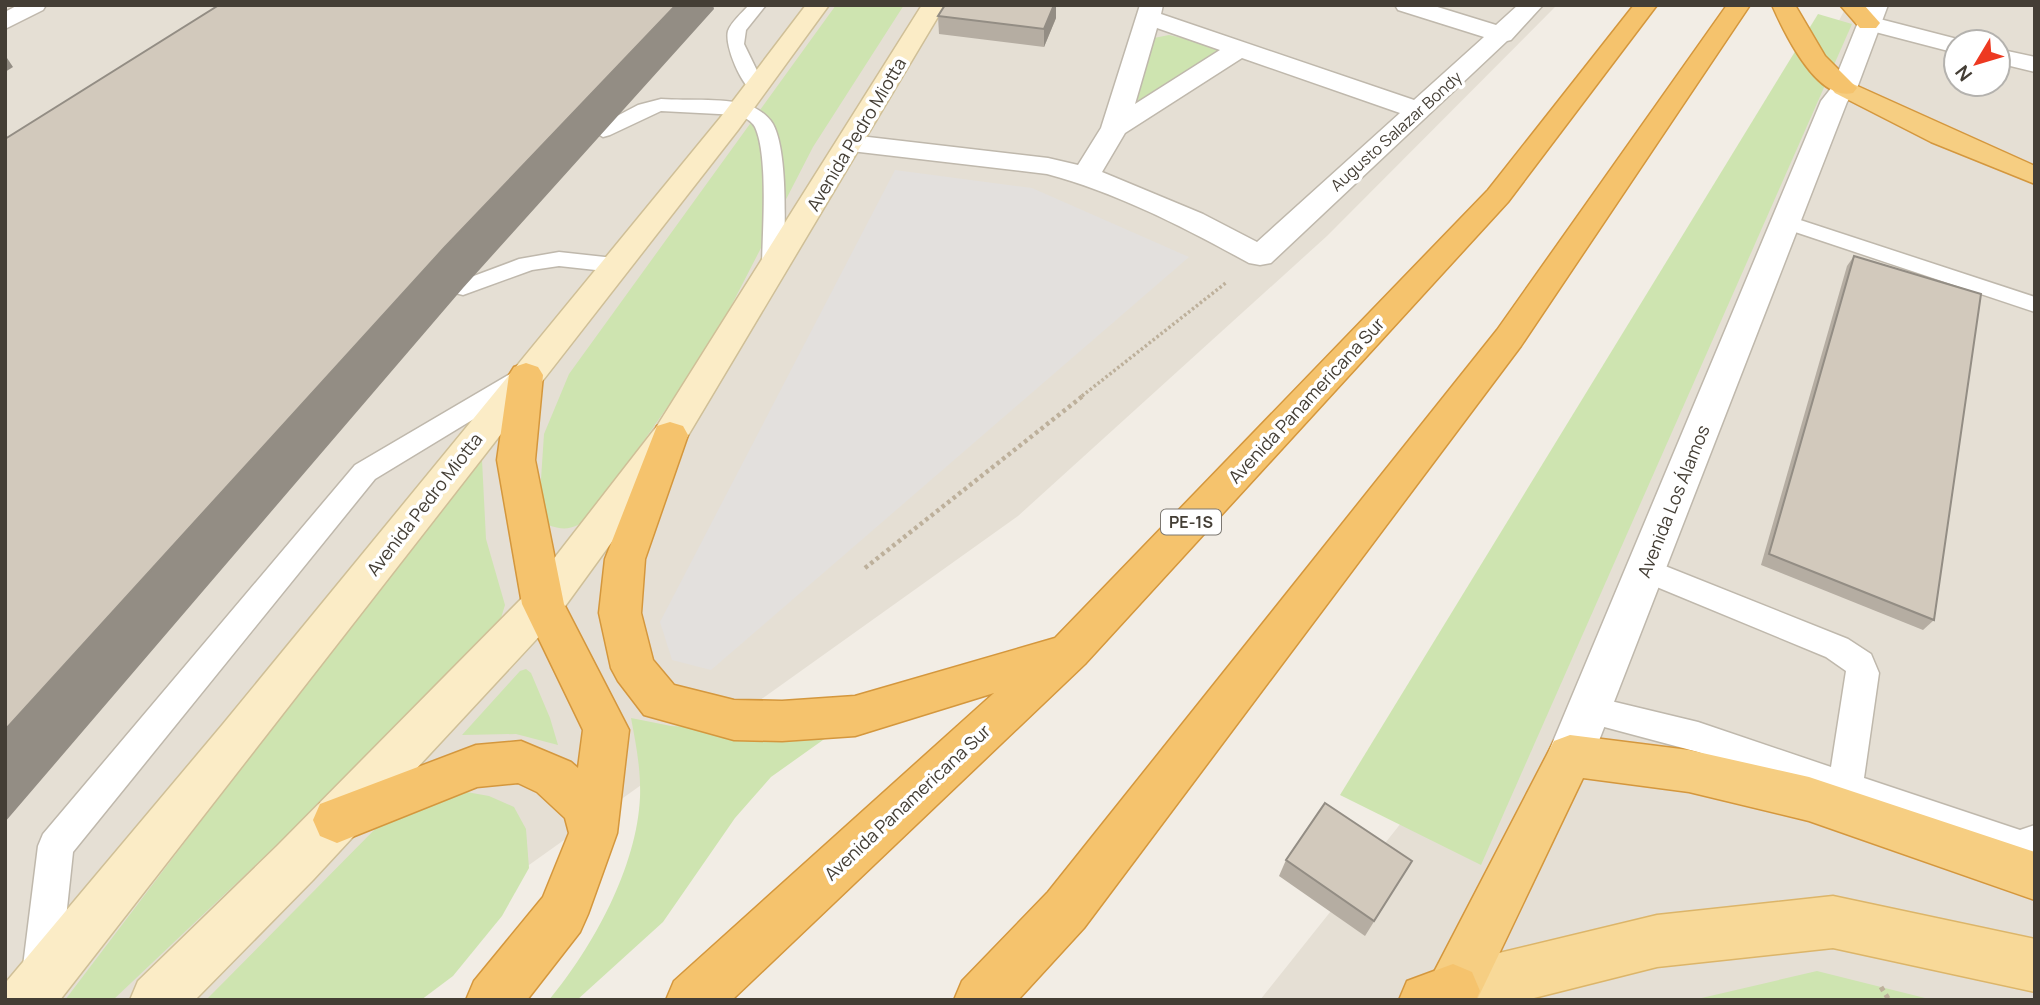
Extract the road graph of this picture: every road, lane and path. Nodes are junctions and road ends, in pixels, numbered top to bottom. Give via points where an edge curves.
1 (35, 5) edge
2 (758, 5) edge
3 (818, 5) edge
4 (934, 5) edge
5 (1406, 5) edge
6 (1532, 5) edge
7 (1646, 5) edge
8 (1739, 5) edge
9 (1783, 5) edge
10 (1852, 5) edge
11 (1150, 11) edge
12 (1873, 14) edge
13 (5, 22) edge
14 (1503, 35) junction
15 (1942, 41) edge
16 (1239, 49) junction
17 (2012, 59) edge
18 (2035, 65) edge
19 (1844, 88) junction
20 (748, 98) junction
21 (1418, 110) junction
22 (1114, 128) junction
23 (603, 131) edge
24 (851, 143) junction
25 (1086, 176) junction
26 (2035, 176) edge
27 (1785, 222) junction
28 (1260, 256) junction
29 (614, 265) junction
30 (773, 270) junction
31 (463, 288) dead end
32 (2035, 305) edge
33 (526, 375) junction
34 (670, 435) junction
35 (865, 568) dead end
36 (1645, 570) junction
37 (543, 604) junction
38 (1070, 651) junction
39 (1590, 710) junction
40 (1570, 756) junction
41 (1845, 788) junction
42 (337, 820) junction
43 (593, 833) junction
44 (2035, 842) edge
45 (2035, 876) edge
46 (2035, 966) edge
47 (1881, 987) dead end
48 (33, 991) edge
49 (1442, 997) edge
50 (157, 1000) edge
51 (493, 1000) edge
52 (694, 1000) edge
53 (981, 1000) edge
54 (1889, 1000) edge

1 - 13 street
2 - 20 lane via 737,29
3 - 20 main road, Avenida Pedro Miotta
4 - 24 main road, Avenida Pedro Miotta
5 - 14 street
6 - 14 street, Augusto Salazar Bondy
7 - 38 highway, Avenida Panamericana Sur / PE-1S via 1498,196
8 - 53 highway via 1509,338 1066,910
9 - 19 highway via 1798,36 1834,82
10 - 12 highway
11 - 16 street
11 - 22 street
12 - 15 street
12 - 19 street, Avenida Los Álamos
14 - 21 street, Augusto Salazar Bondy
16 - 21 street
16 - 22 street
17 - 18 street
19 - 26 highway
19 - 27 street, Avenida Los Álamos via 1834,101
20 - 23 lane via 661,105
20 - 29 main road, Avenida Pedro Miotta
20 - 30 lane via 751,113 764,126 770,155
21 - 28 street, Augusto Salazar Bondy
22 - 25 street
24 - 25 street via 1048,166
24 - 30 main road, Avenida Pedro Miotta
25 - 28 street via 1193,220
27 - 32 lane
27 - 36 street, Avenida Los Álamos
28 - 35 path
29 - 31 lane via 559,259 527,264
29 - 33 main road, Avenida Pedro Miotta
30 - 34 main road, Avenida Pedro Miotta
33 - 37 highway via 516,460
33 - 48 main road, Avenida Pedro Miotta
33 - 48 lane via 365,472 55,846
34 - 37 main road, Avenida Pedro Miotta
34 - 38 highway via 625,559 620,613 633,668 660,701 734,720 855,716
36 - 39 street, Avenida Los Álamos
36 - 41 lane via 1837,648 1860,663 1863,673
37 - 42 main road, Avenida Pedro Miotta
37 - 43 highway via 606,730
38 - 52 highway, Avenida Panamericana Sur / PE-1S
39 - 40 street, Avenida Los Álamos
39 - 41 lane via 1698,737
40 - 45 highway via 1689,771 1809,799
40 - 49 highway, Avenida Los Álamos
41 - 44 lane via 2020,848
42 - 43 highway via 476,766 521,762 554,777 586,806
42 - 50 main road, Avenida Pedro Miotta
43 - 51 highway via 562,914
46 - 49 main road via 1833,922 1657,941
47 - 54 path

